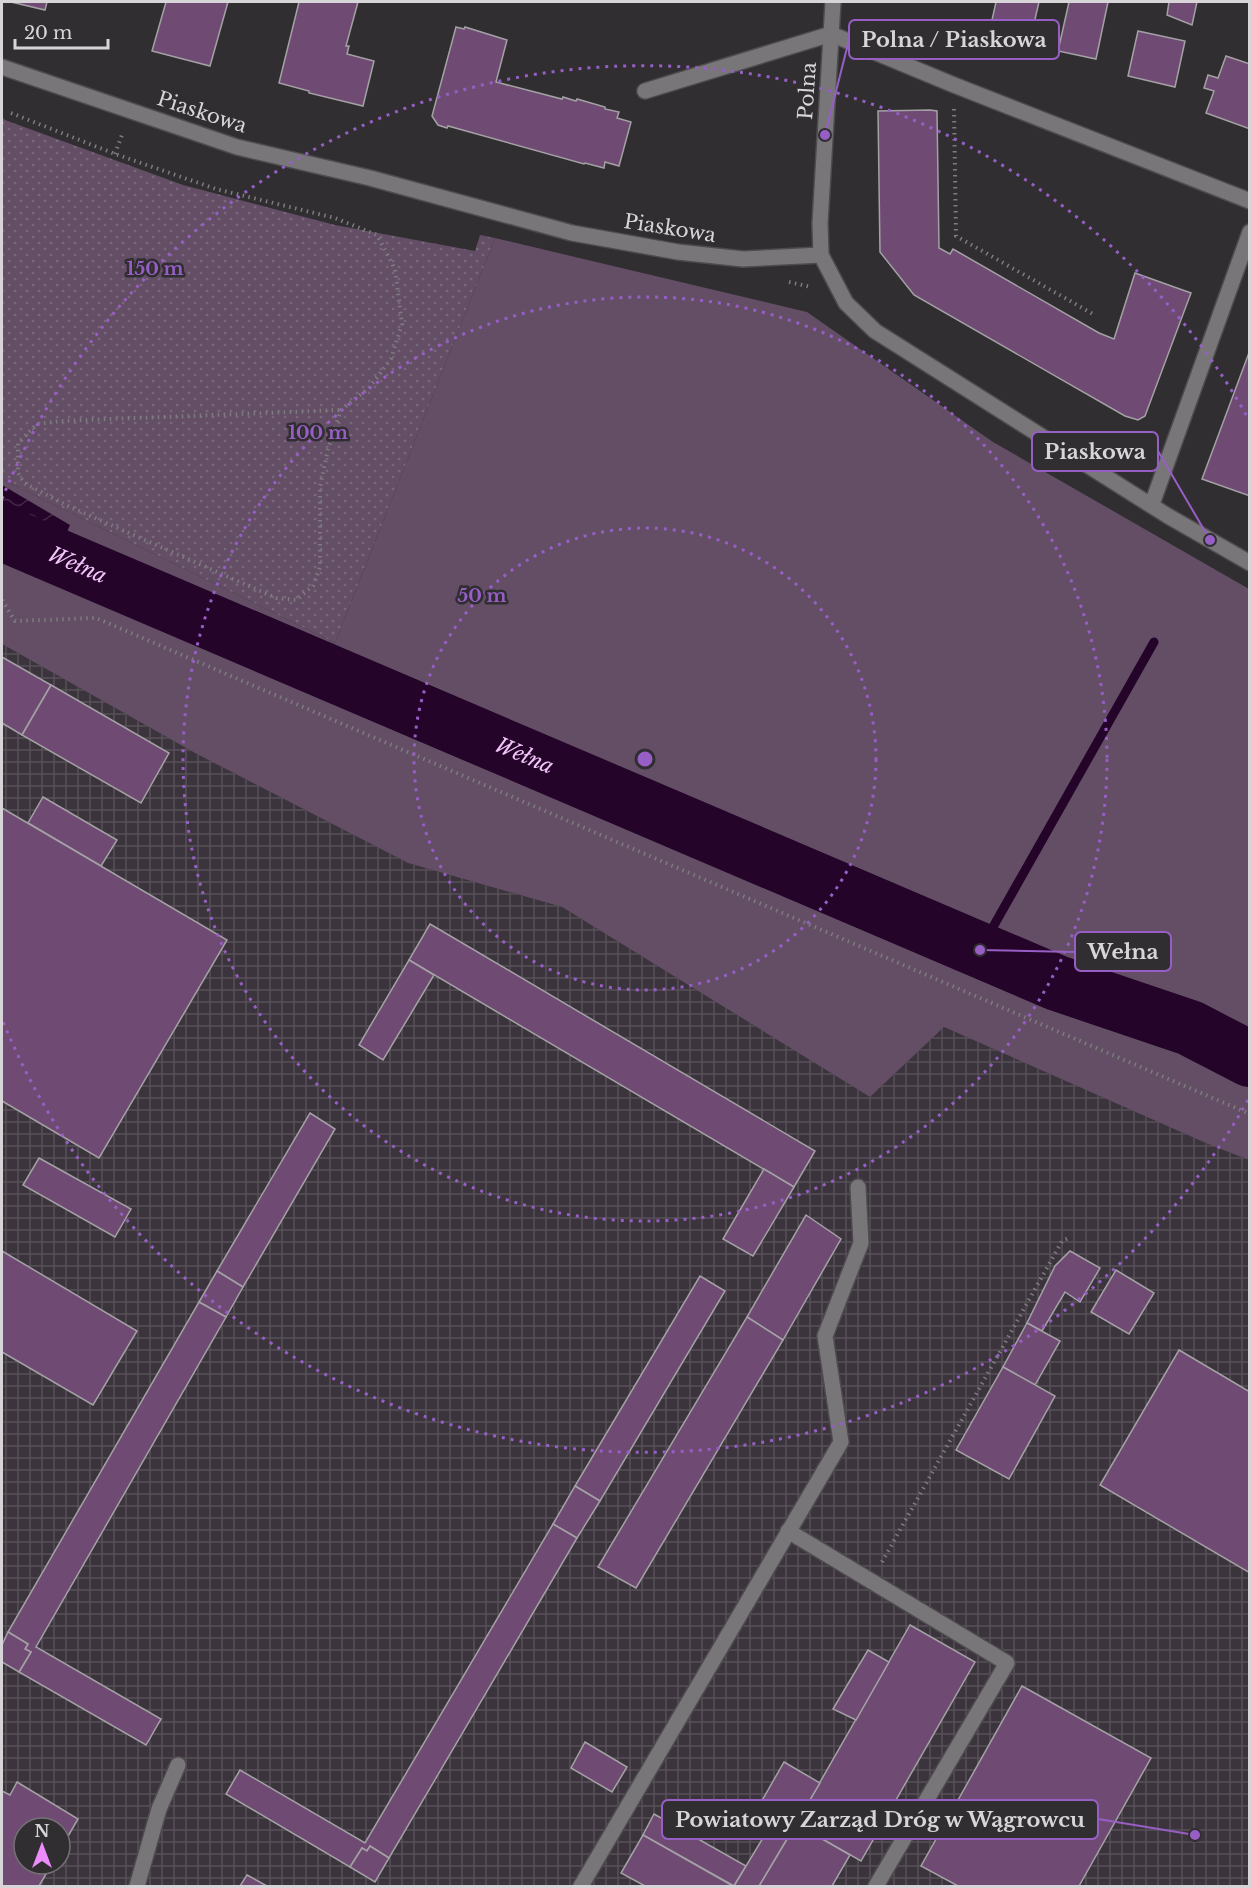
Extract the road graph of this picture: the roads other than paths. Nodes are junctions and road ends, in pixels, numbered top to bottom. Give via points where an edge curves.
1 (833, 2) edge
2 (831, 34) junction
3 (2, 67) edge
4 (645, 91) dead end
5 (1250, 201) edge
6 (1250, 232) edge
7 (821, 255) junction
8 (1152, 504) junction
9 (1250, 563) edge
10 (858, 1187) dead end
11 (788, 1532) junction
12 (178, 1765) dead end
13 (137, 1887) edge
14 (581, 1887) edge
15 (876, 1887) edge

1 - 2 street, Polna
2 - 4 street
2 - 5 street
2 - 7 street, Polna
3 - 7 street, Piaskowa via 237,147 370,178 572,233 743,260
6 - 8 street
7 - 8 street via 846,303 875,331
8 - 9 street
10 - 11 street via 861,1243 825,1336 841,1442
11 - 14 street
11 - 15 street via 1007,1663
12 - 13 street via 159,1809

